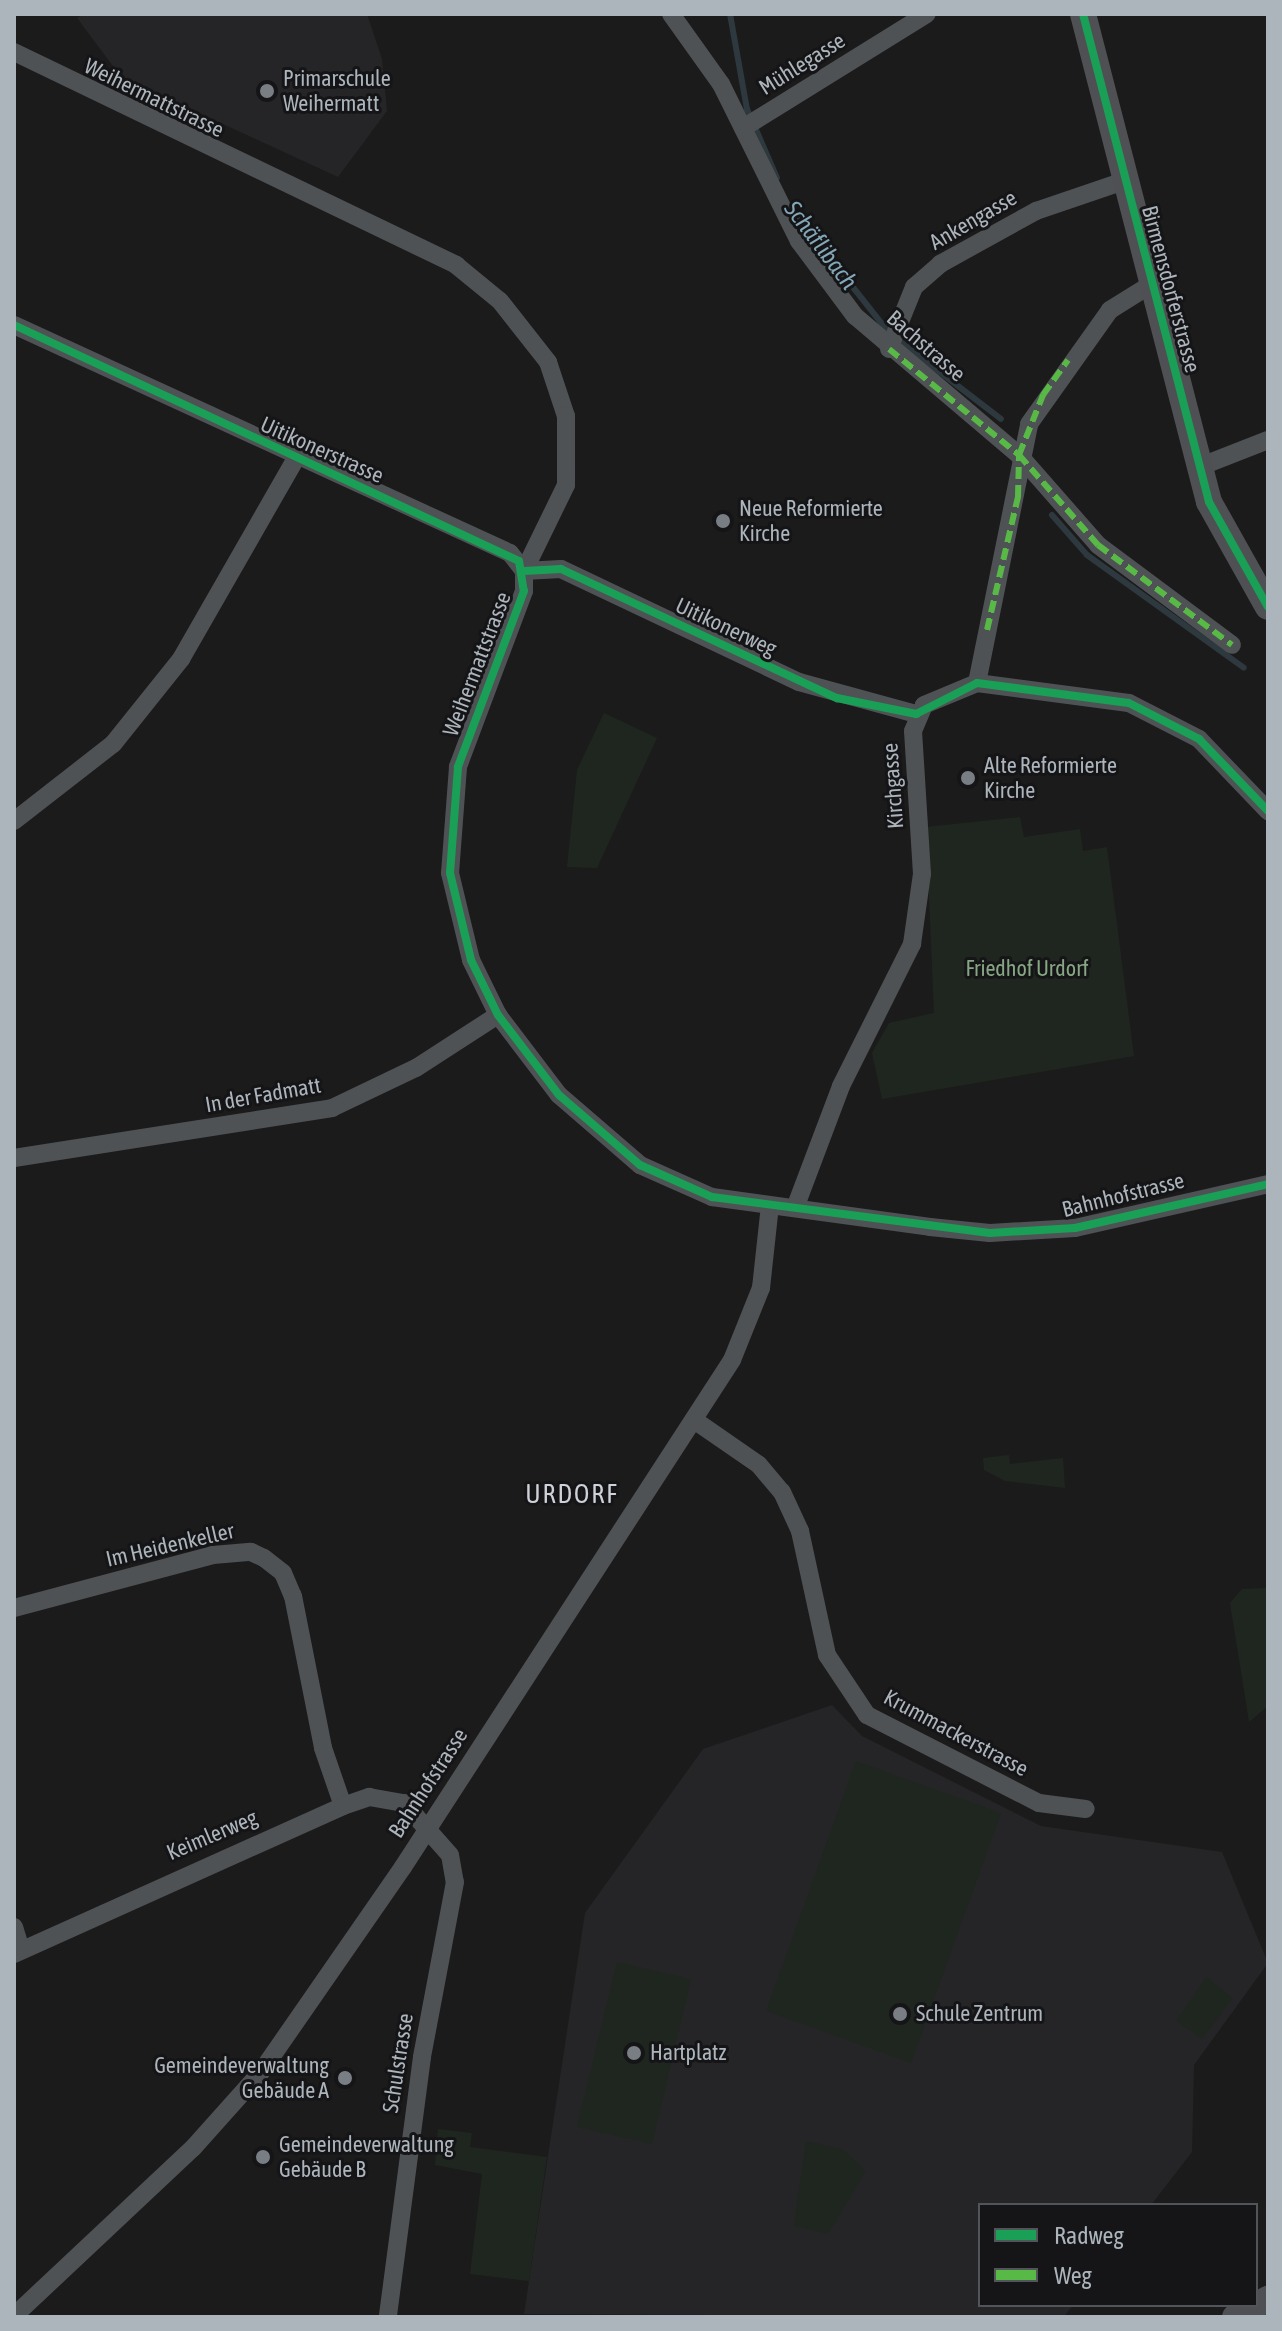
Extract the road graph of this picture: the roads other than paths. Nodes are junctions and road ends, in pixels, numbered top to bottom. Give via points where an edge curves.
1 (671, 14) edge
2 (927, 14) edge
3 (1083, 14) edge
4 (14, 52) edge
5 (751, 124) junction
6 (1124, 181) junction
7 (1150, 285) junction
8 (14, 325) edge
9 (894, 343) junction
10 (1268, 440) edge
11 (1019, 455) junction
12 (296, 458) junction
13 (1199, 467) junction
14 (524, 571) junction
15 (1268, 607) edge
16 (1232, 645) dead end
17 (977, 683) junction
18 (916, 714) junction
19 (1268, 811) edge
20 (14, 821) edge
21 (498, 1015) junction
22 (14, 1158) edge
23 (1268, 1184) edge
24 (770, 1205) junction
25 (795, 1208) junction
26 (697, 1422) junction
27 (14, 1608) edge
28 (343, 1806) junction
29 (1086, 1809) dead end
30 (428, 1826) junction
31 (14, 1927) edge
32 (17, 1952) edge
33 (1253, 2307) edge
34 (34, 2309) edge
35 (14, 2316) edge
36 (388, 2317) edge
37 (1235, 2317) edge

1 - 5 street, Bachstrasse
2 - 5 street, Mühlegasse
3 - 6 main road, Birmensdorferstrasse
4 - 14 street, Weihermattstrasse via 213,154 429,249 500,301 548,362 570,446 564,495
5 - 9 street, Bachstrasse via 799,241
6 - 7 main road, Birmensdorferstrasse
6 - 9 street, Ankengasse via 1036,211 940,264 914,287
7 - 11 street via 1119,301 1060,371
7 - 13 main road, Birmensdorferstrasse
8 - 12 street, Uitikonerstrasse
9 - 11 street, Bachstrasse
10 - 13 street
11 - 16 street, Bachstrasse via 1098,545
11 - 17 street via 1018,497
12 - 14 street, Uitikonerstrasse via 510,553
12 - 20 street via 181,659 113,744
13 - 15 main road, Birmensdorferstrasse via 1219,524
14 - 18 street, Uitikonerweg via 561,569 799,682
14 - 21 street, Weihermattstrasse via 524,591 458,767 450,838 450,873 471,960
17 - 18 street, Kirchgasse
17 - 19 street via 1090,695 1163,715 1199,739
18 - 25 street, Kirchgasse via 922,874 912,944 841,1086
21 - 22 street, In der Fadmatt via 416,1068 332,1108
21 - 24 street, Weihermattstrasse via 559,1095 640,1165 712,1197
23 - 25 street, Bahnhofstrasse via 1048,1231 990,1233
24 - 25 street, Weihermattstrasse
24 - 26 street, Bahnhofstrasse via 761,1288
26 - 29 street, Krummackerstrasse via 759,1465 782,1492 803,1543 827,1655 867,1715 1039,1803
26 - 30 street, Bahnhofstrasse
27 - 28 street, Im Heidenkeller via 213,1555 251,1552 264,1558 283,1573 293,1596 323,1748
28 - 30 street, Keimlerweg via 392,1798
28 - 32 street, Keimlerweg
30 - 34 street, Bahnhofstrasse via 261,2072
30 - 36 street, Schulstrasse via 450,1855 455,1882 422,2057
31 - 32 street
33 - 37 main road
34 - 35 street, Bahnhofstrasse

